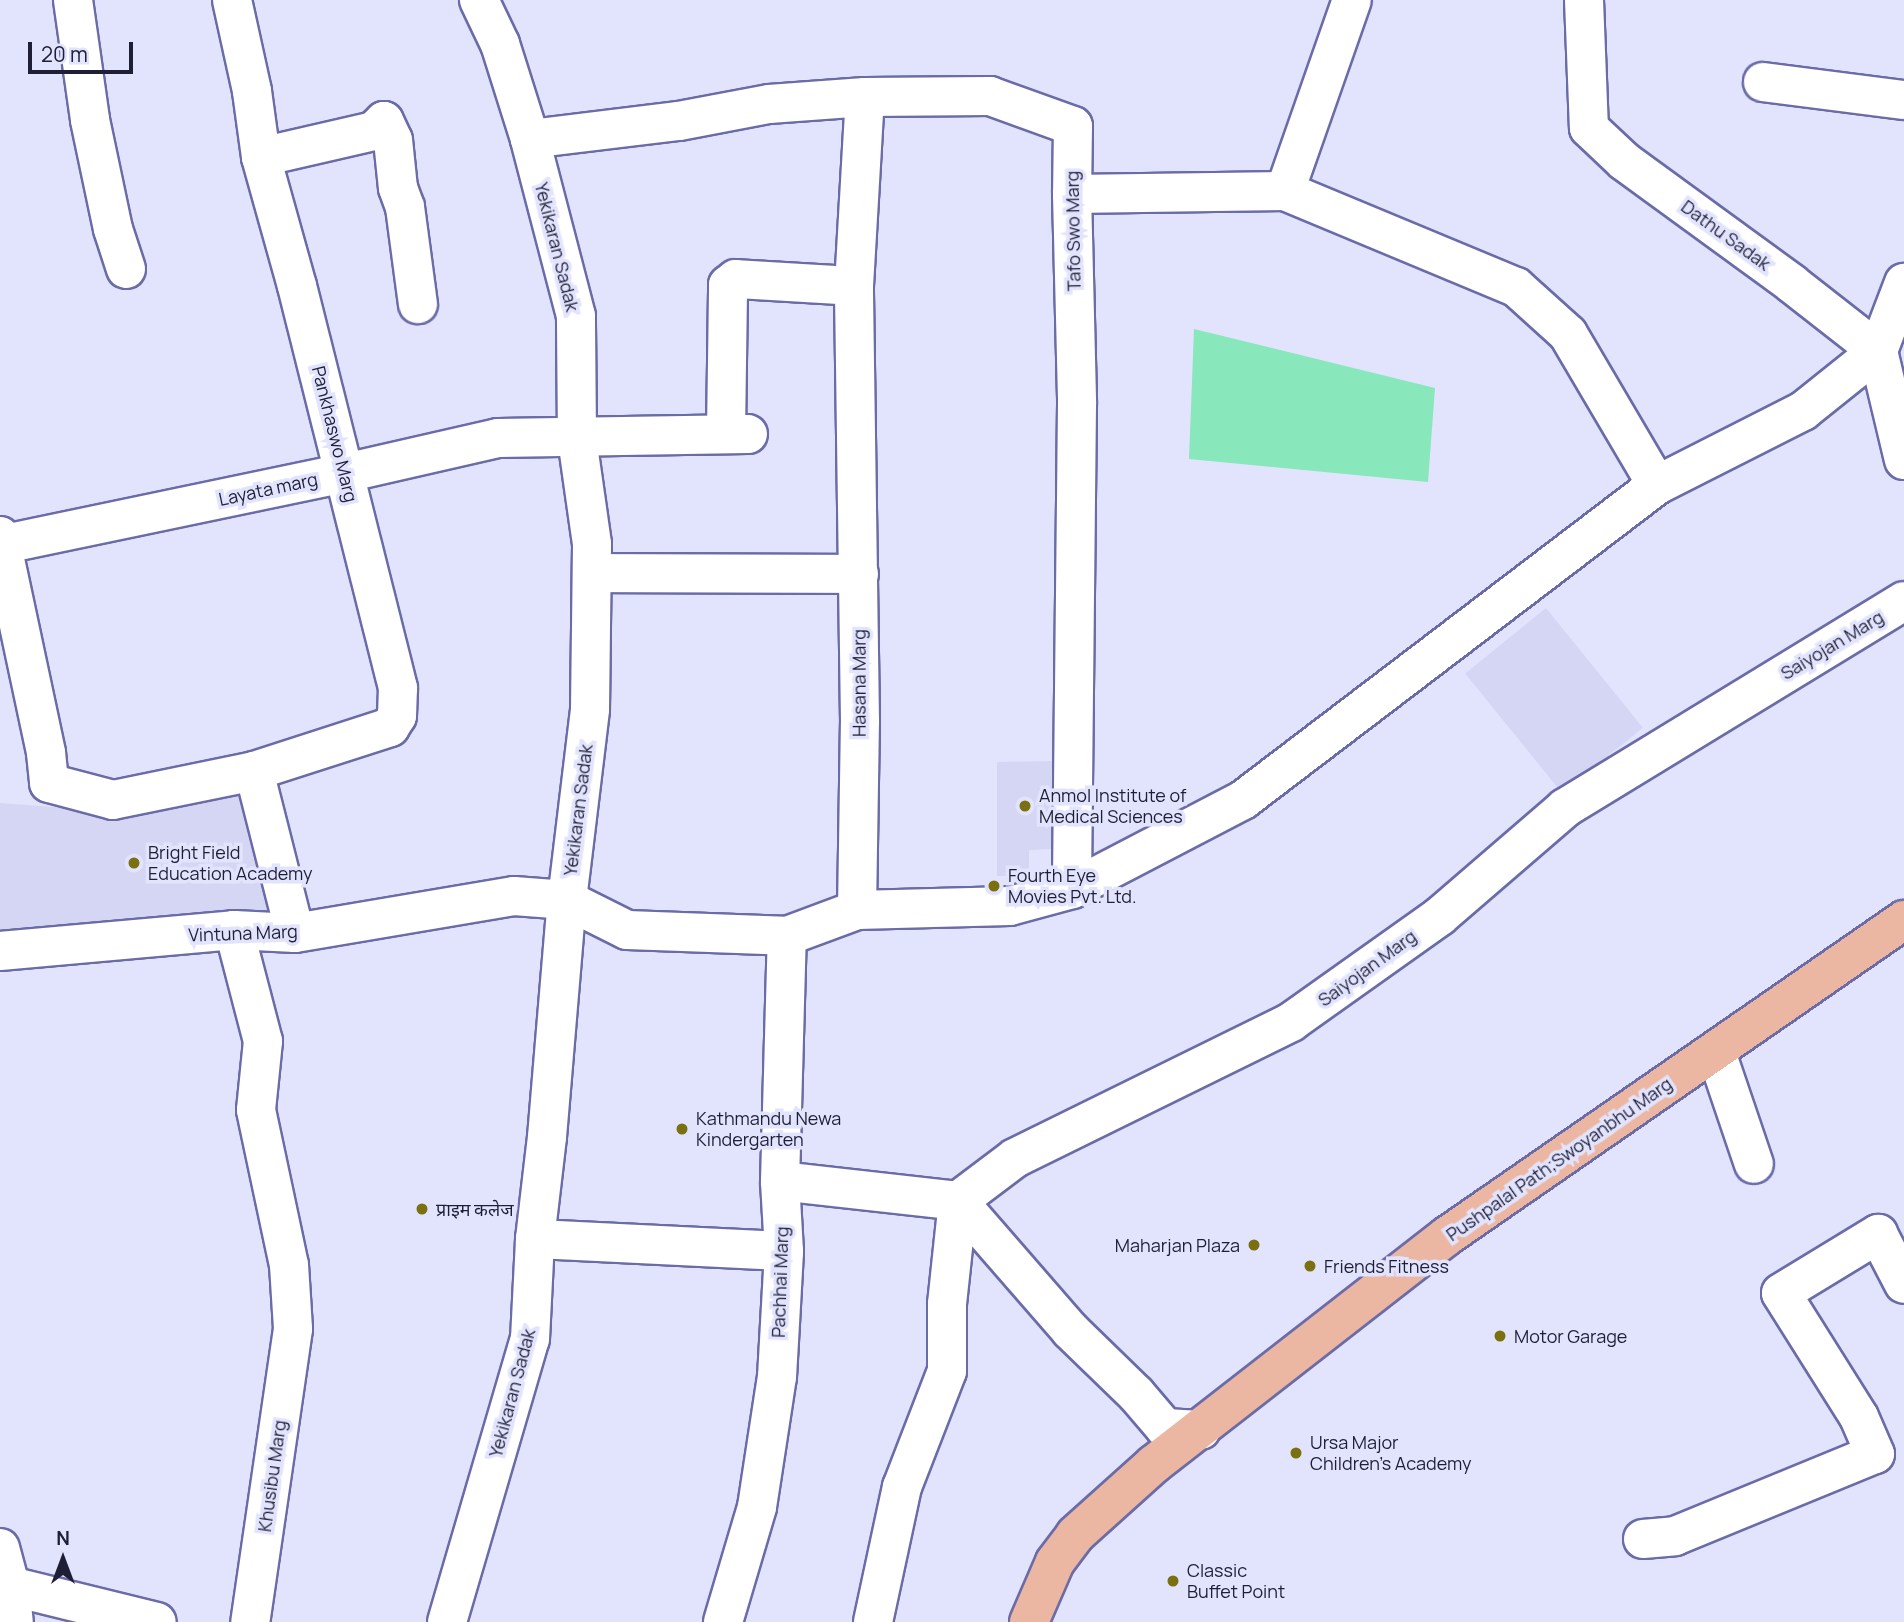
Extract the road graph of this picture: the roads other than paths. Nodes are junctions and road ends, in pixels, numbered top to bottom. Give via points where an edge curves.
1 (73, 0) edge
2 (232, 0) edge
3 (478, 0) edge
4 (1352, 0) edge
5 (1584, 0) edge
6 (1763, 82) dead end
7 (865, 97) junction
8 (1904, 100) edge
9 (530, 139) junction
10 (261, 157) junction
11 (1284, 191) junction
12 (1072, 194) junction
13 (126, 269) dead end
14 (1904, 283) edge
15 (854, 286) junction
16 (418, 304) dead end
17 (1878, 351) junction
18 (1897, 409) edge
19 (577, 438) junction
20 (1904, 460) edge
21 (345, 473) junction
22 (1657, 485) junction
23 (1, 542) edge
24 (592, 573) junction
25 (859, 574) junction
26 (1904, 601) edge
27 (254, 771) junction
28 (1072, 889) junction
29 (567, 900) junction
30 (858, 910) junction
31 (1904, 920) edge
32 (234, 930) junction
33 (295, 933) junction
34 (787, 936) junction
35 (0, 951) edge
36 (1716, 1052) junction
37 (1754, 1164) dead end
38 (780, 1181) junction
39 (958, 1201) junction
40 (535, 1240) junction
41 (784, 1251) junction
42 (1904, 1284) edge
43 (1201, 1430) junction
44 (1643, 1539) dead end
45 (0, 1548) edge
46 (12, 1604) edge
47 (157, 1622) edge
48 (250, 1622) edge
49 (447, 1622) edge
50 (723, 1622) edge
51 (873, 1622) edge
52 (1028, 1622) edge

1 - 13 street via 90,120
2 - 10 street, Pankhaswo Marg via 253,91
3 - 9 street, Yekikaran Sadak via 500,44
4 - 11 street
5 - 17 street, Dathu Sadak via 1589,128 1624,161
6 - 8 street
7 - 9 street, Tafo Swo Marg via 769,104 679,121
7 - 12 street, Tafo Swo Marg via 990,96 1073,126
7 - 15 street, Hasana Marg
9 - 19 street, Yekikaran Sadak via 576,316
10 - 16 street via 374,131 383,121 393,140
10 - 21 street, Pankhaswo Marg
11 - 12 street
11 - 22 street via 1516,287 1568,334
12 - 28 street, Tafo Swo Marg via 1077,404
14 - 17 street
15 - 19 street, Layata marg via 736,279 728,285 737,434
15 - 25 street, Hasana Marg
17 - 18 street
17 - 22 street via 1803,411
18 - 20 street
19 - 21 street, Layata marg via 498,438
19 - 24 street, Yekikaran Sadak
21 - 23 street, Layata marg
21 - 27 street, Pankhaswo Marg via 398,688 397,716 390,727
22 - 28 street via 1243,800
23 - 27 street, Pankhaswo Marg via 49,783 113,800
24 - 25 street
24 - 29 street, Yekikaran Sadak via 590,709
25 - 30 street, Hasana Marg
26 - 39 street, Saiyojan Marg via 1565,808 1440,916 1291,1022 1015,1158
27 - 33 street
28 - 30 street via 1010,906
29 - 33 street, Vintuna Marg via 514,896
29 - 34 street via 627,930
29 - 40 street, Yekikaran Sadak
30 - 34 street
31 - 36 main road, Pushpalal Path;Swoyanbhu Marg
32 - 33 street, Vintuna Marg
32 - 35 street, Vintuna Marg
32 - 48 street, Khusibu Marg via 263,1041 256,1110 289,1265 293,1329
34 - 38 street, Pachhai Marg
36 - 37 street
36 - 43 main road, Pushpalal Path;Swoyanbhu Marg via 1447,1236
38 - 39 street
38 - 41 street, Pachhai Marg
39 - 43 street via 1070,1330 1165,1428
39 - 51 street via 947,1304 947,1371 902,1487
40 - 41 street
40 - 49 street, Yekikaran Sadak via 530,1339
41 - 50 street, Pachhai Marg via 777,1377 757,1507
42 - 44 street via 1878,1234 1782,1293 1859,1417 1875,1454 1675,1536
43 - 52 main road, Pushpalal Path;Swoyanbhu Marg via 1154,1464 1075,1535 1055,1562
45 - 46 street
46 - 47 street

